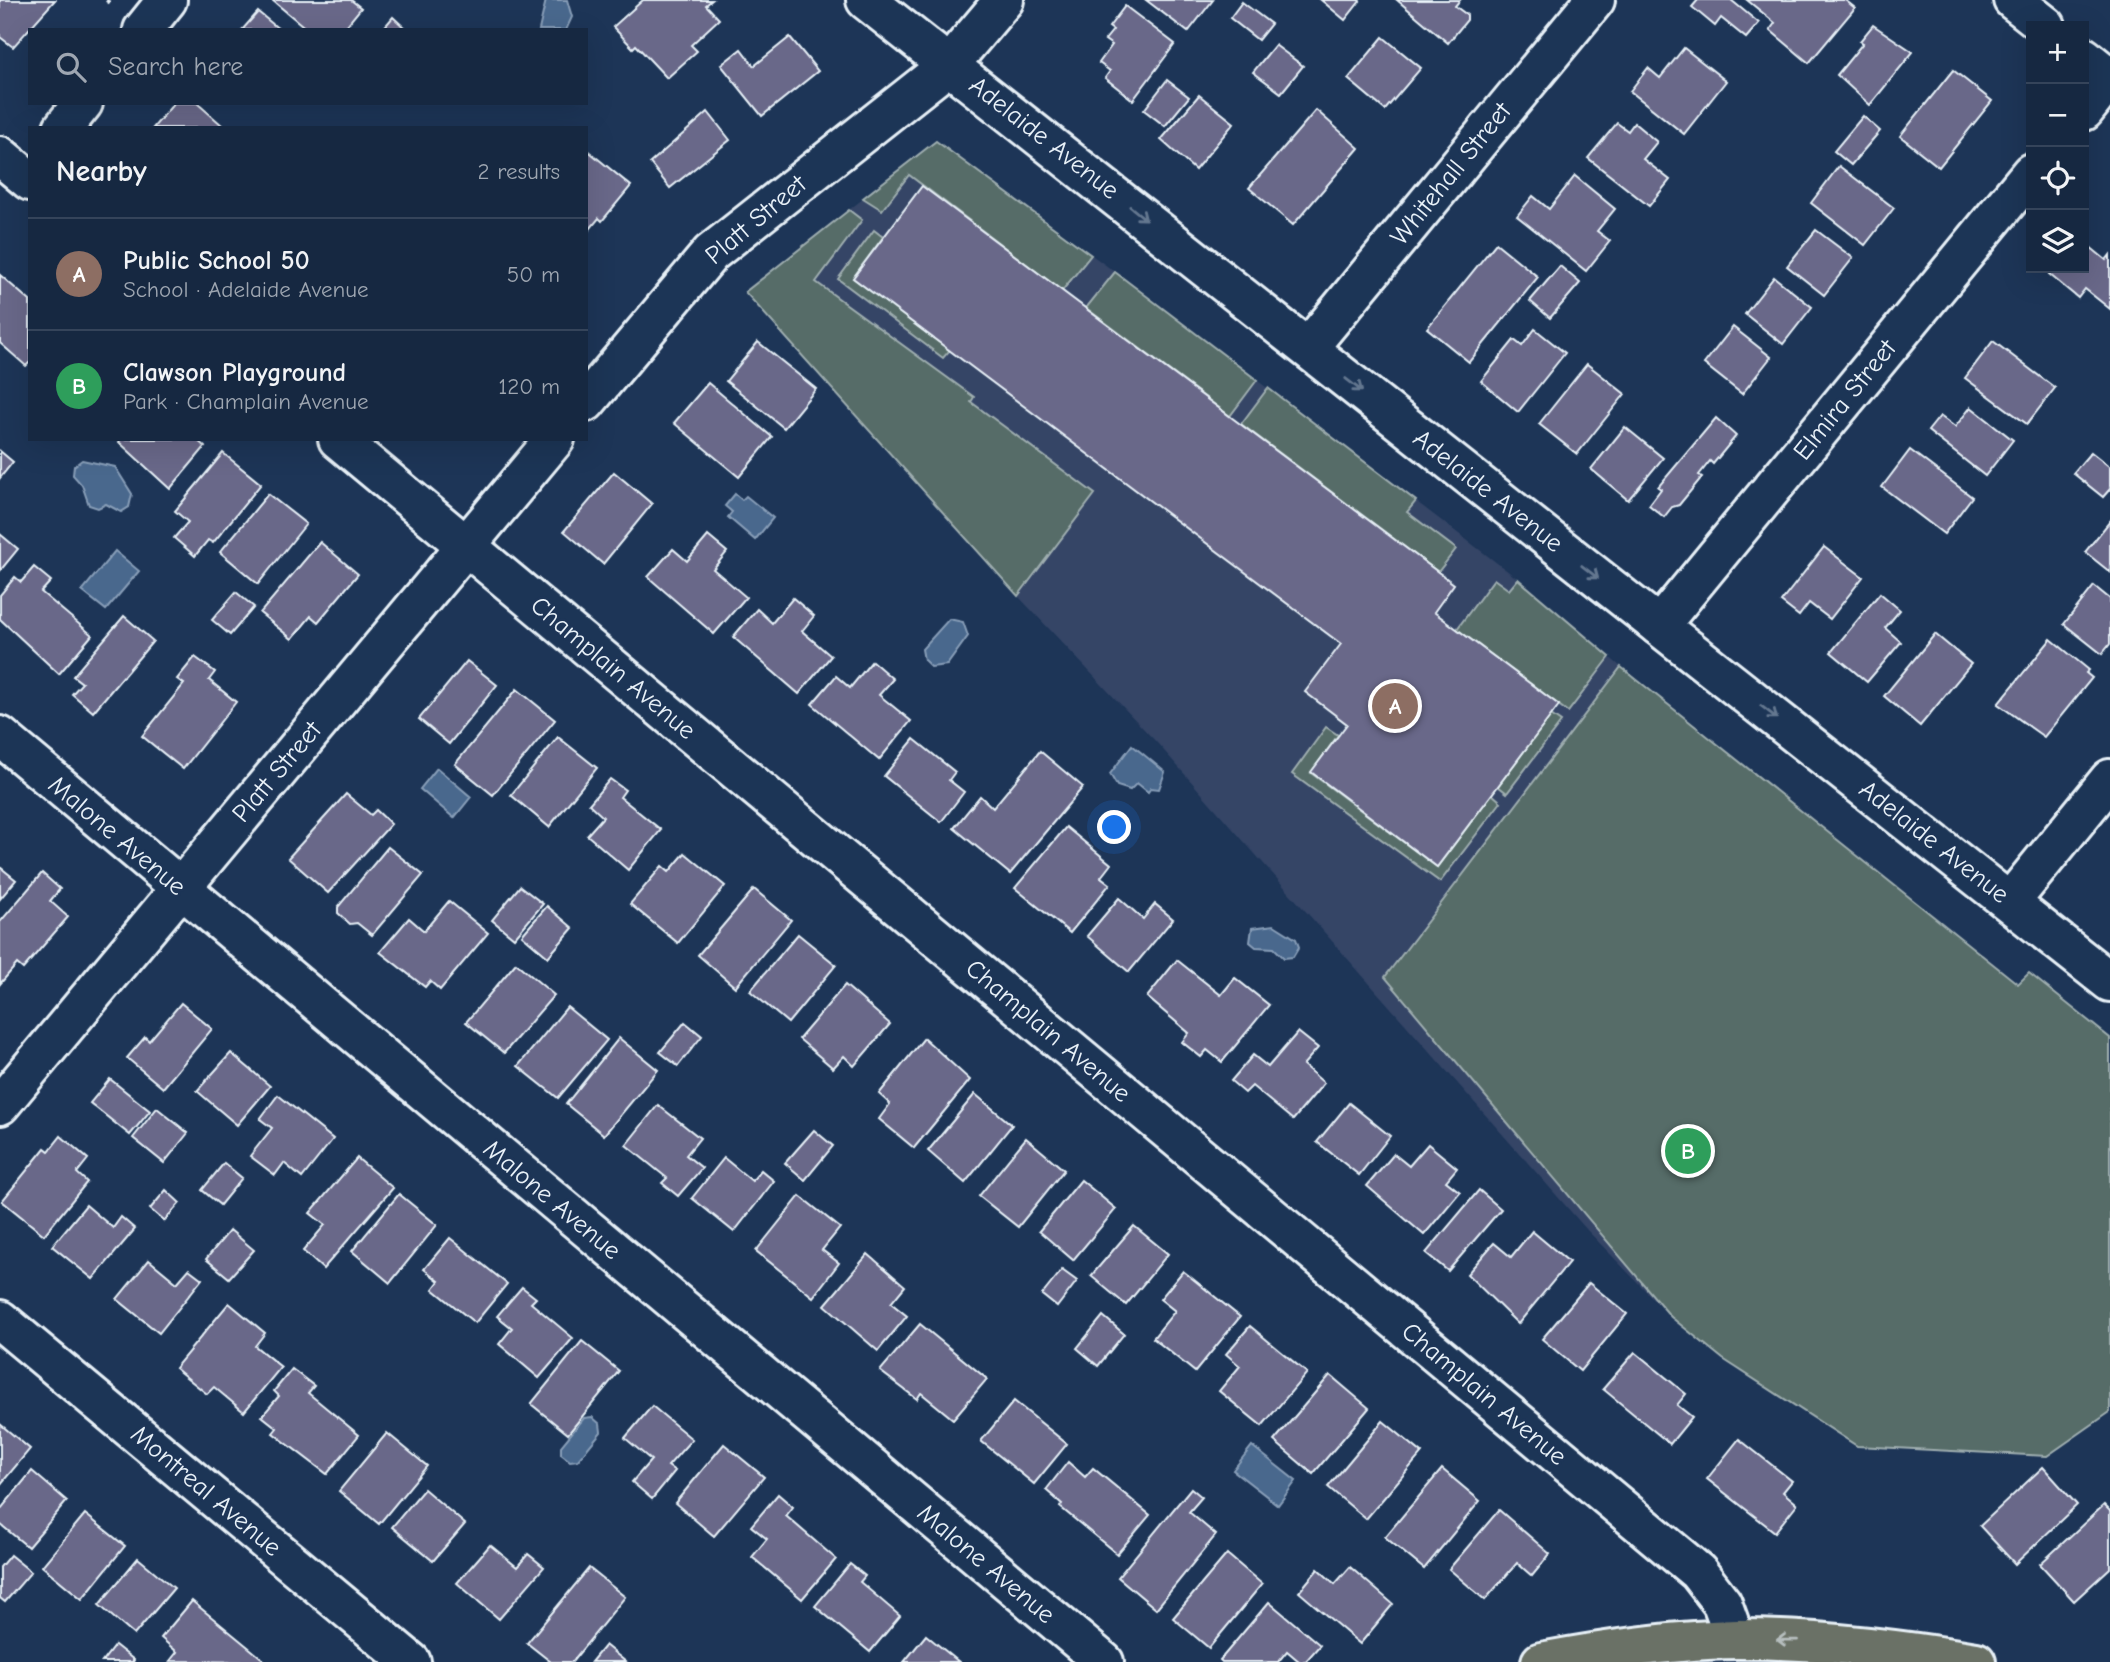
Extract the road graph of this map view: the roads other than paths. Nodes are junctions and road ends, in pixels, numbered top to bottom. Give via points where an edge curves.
1 (167, 0) edge
2 (866, 0) edge
3 (1004, 0) edge
4 (1595, 0) edge
5 (2013, 0) edge
6 (2040, 21) edge
7 (145, 28) edge
8 (2089, 61) edge
9 (950, 64) junction
10 (2110, 78) edge
11 (81, 105) edge
12 (2089, 105) edge
13 (65, 126) edge
14 (2026, 179) edge
15 (1308, 348) junction
16 (588, 400) edge
17 (340, 441) edge
18 (553, 441) edge
19 (466, 545) junction
20 (1659, 626) junction
21 (0, 736) edge
22 (2110, 779) edge
23 (180, 889) junction
24 (2010, 902) junction
25 (2110, 982) edge
26 (0, 1105) edge
27 (0, 1321) edge
28 (1735, 1639) junction
29 (411, 1662) edge
30 (1104, 1662) edge
31 (1541, 1662) edge
32 (1976, 1662) edge

1 - 7 street
2 - 9 street, Adelaide Avenue
3 - 9 street, Platt Street
4 - 15 street, Whitehall Street
5 - 6 street
8 - 10 street
9 -> 15 street, Adelaide Avenue
9 - 16 street, Platt Street via 711,253
10 - 12 street
11 - 13 street
14 - 20 street, Elmira Street
15 -> 20 street, Adelaide Avenue
17 - 19 street, Champlain Avenue
18 - 19 street, Platt Street
19 - 23 street, Platt Street
19 - 28 street, Champlain Avenue via 1698,1572 1722,1603
20 -> 24 street, Adelaide Avenue
21 - 23 street, Malone Avenue
22 - 24 street
23 - 26 street, Platt Street
23 - 30 street, Malone Avenue
24 - 25 street, Adelaide Avenue
27 - 29 street, Montreal Avenue
28 - 31 main road via 1600,1651
32 -> 28 main road via 1864,1646

